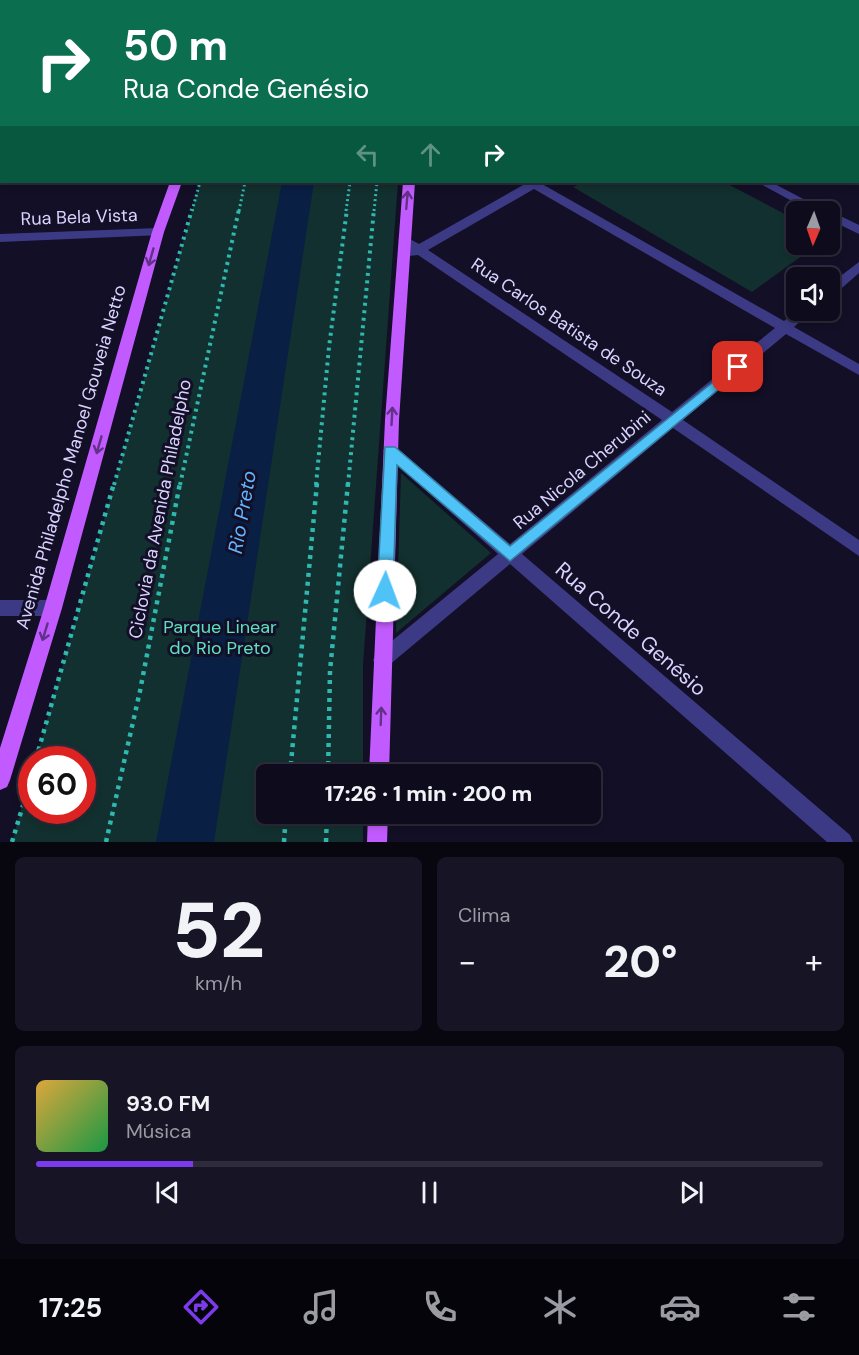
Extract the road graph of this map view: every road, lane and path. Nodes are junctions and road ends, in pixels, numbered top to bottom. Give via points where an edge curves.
1 (176, 183) edge
2 (200, 183) edge
3 (245, 183) edge
4 (350, 183) edge
5 (378, 183) edge
6 (409, 183) edge
7 (531, 183) edge
8 (535, 183) edge
9 (765, 183) edge
10 (800, 201) edge
11 (840, 220) edge
12 (859, 230) edge
13 (158, 232) junction
14 (0, 238) edge
15 (404, 240) junction
16 (418, 250) junction
17 (402, 260) junction
18 (859, 266) edge
19 (840, 282) edge
20 (793, 321) edge
21 (786, 327) junction
22 (859, 370) edge
23 (673, 420) junction
24 (390, 451) junction
25 (859, 549) edge
26 (510, 555) junction
27 (0, 608) edge
28 (53, 608) junction
29 (382, 660) junction
30 (40, 746) edge
31 (291, 764) edge
32 (328, 764) edge
33 (379, 764) edge
34 (0, 780) edge
35 (18, 822) edge
36 (285, 824) edge
37 (327, 824) edge
38 (378, 824) edge
39 (379, 840) edge
40 (12, 842) edge
41 (106, 842) edge
42 (284, 842) edge
43 (326, 842) edge
44 (843, 842) edge

1 - 13 main road, Avenida Philadelpho Manoel Gouveia Netto
2 - 30 path
3 - 41 path, Ciclovia da Avenida Philadelpho via 196,400 140,691
4 - 31 path via 328,347
5 - 32 path via 330,671
15 -> 6 main road
7 - 16 street
8 - 21 street
9 - 10 street
11 - 12 street
13 - 14 street, Rua Bela Vista
13 -> 28 main road, Avenida Philadelpho Manoel Gouveia Netto
15 - 16 street, Rua Carlos Batista de Souza
15 - 17 main road
16 - 17 street
16 - 23 street, Rua Carlos Batista de Souza
24 -> 17 main road
18 - 19 street
20 - 21 street, Rua Nicola Cherubini
21 - 22 street
21 - 23 street, Rua Nicola Cherubini
23 - 25 street, Rua Carlos Batista de Souza
23 - 26 street, Rua Nicola Cherubini
24 - 26 street, Rua Conde Genésio
24 - 29 main road
26 - 29 street, Rua Nicola Cherubini
26 - 44 street, Rua Conde Genésio
27 - 28 street
28 -> 34 main road, Avenida Philadelpho Manoel Gouveia Netto
33 -> 29 main road
35 - 40 path
36 - 42 path
37 - 43 path
38 - 39 main road

